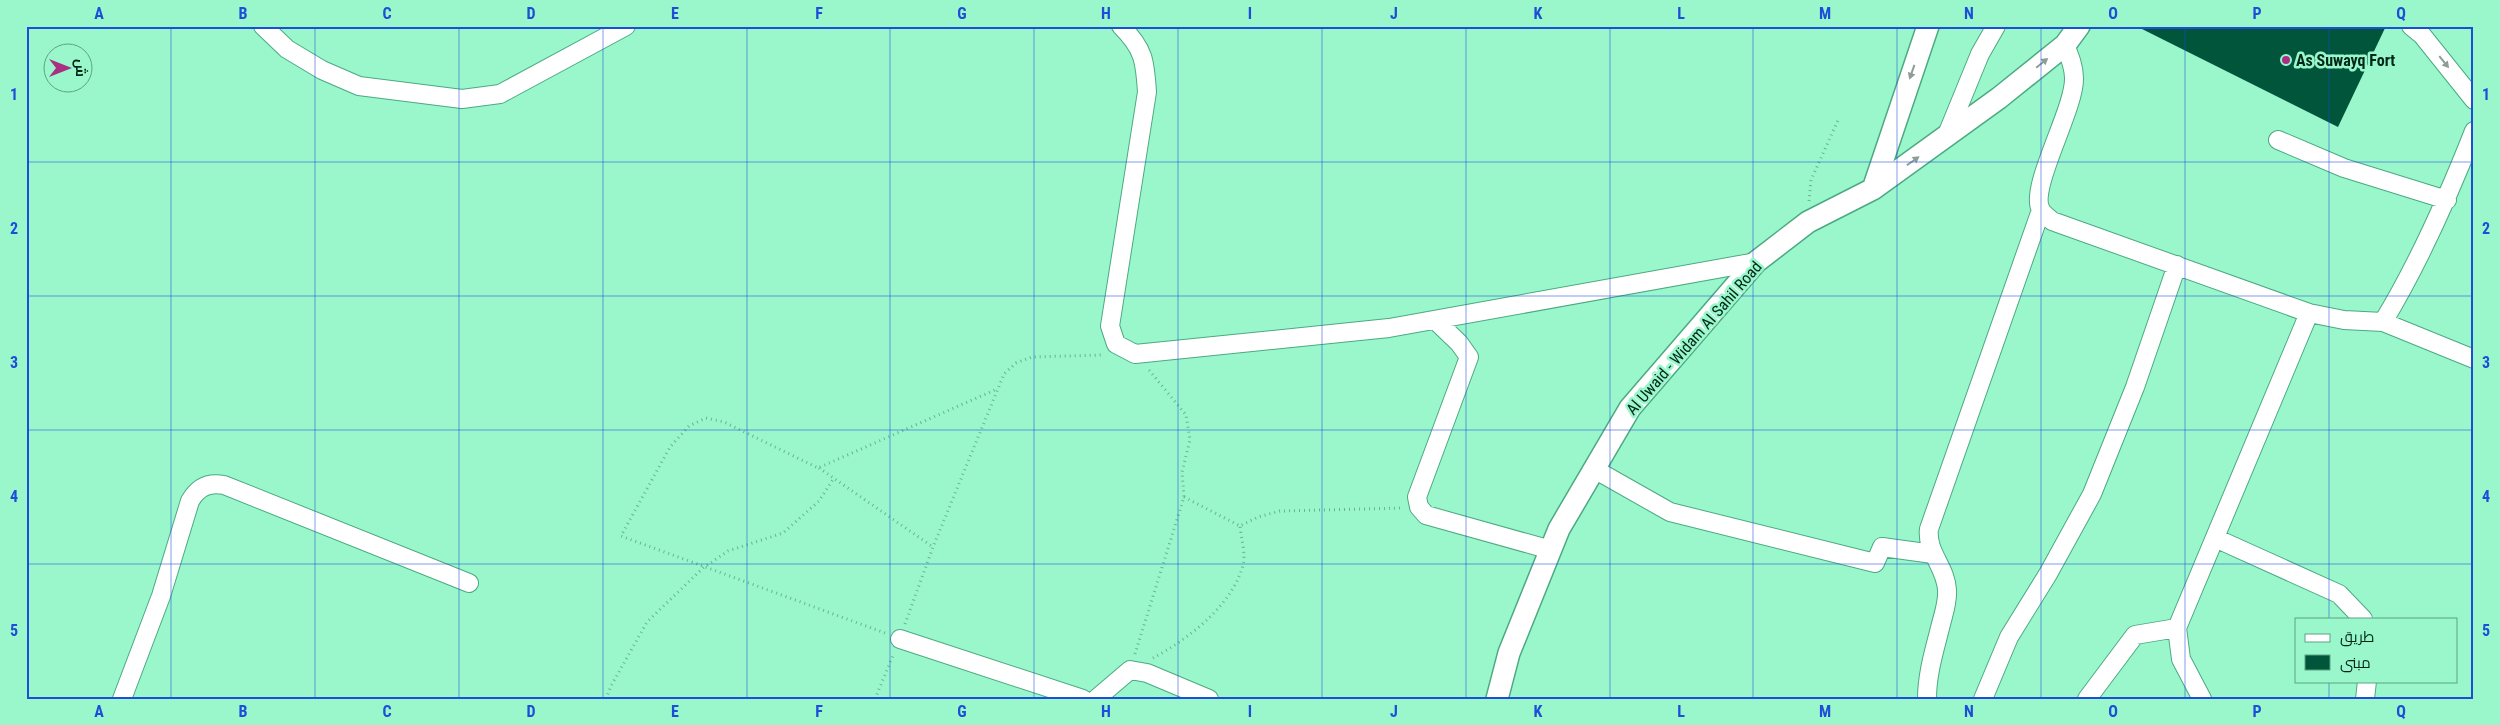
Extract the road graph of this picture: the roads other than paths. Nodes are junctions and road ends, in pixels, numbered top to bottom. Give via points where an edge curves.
1 (262, 26) edge
2 (626, 26) edge
3 (1121, 26) edge
4 (1928, 26) edge
5 (1996, 26) edge
6 (2079, 26) edge
7 (2411, 26) edge
8 (2064, 45) junction
9 (2474, 100) edge
10 (2474, 131) edge
11 (1946, 137) junction
12 (2278, 140) dead end
13 (1873, 189) junction
14 (2447, 200) junction
15 (2041, 210) junction
16 (1756, 262) junction
17 (2177, 265) junction
18 (2309, 312) junction
19 (1435, 320) junction
20 (2384, 322) junction
21 (2474, 359) edge
22 (1594, 470) junction
23 (2215, 538) junction
24 (1551, 550) junction
25 (1933, 554) junction
26 (469, 583) dead end
27 (2362, 618) edge
28 (2177, 628) junction
29 (900, 639) road end
30 (2367, 682) edge
31 (122, 699) edge
32 (1083, 699) edge
33 (1096, 699) edge
34 (1209, 699) edge
35 (1497, 699) edge
36 (1926, 699) edge
37 (1983, 699) edge
38 (2087, 699) edge
39 (2202, 699) edge
40 (2365, 699) edge

1 - 2 street via 287,49 322,70 359,86 462,99 500,94
3 - 19 street via 1137,42 1145,67 1147,92 1110,326 1116,344 1135,354 1389,328
4 -> 13 main road
5 - 11 street via 1980,54
6 - 8 main road, Al Uwaid - Widam Al Sahil Road
7 -> 9 street via 2422,35
11 -> 8 main road, Al Uwaid - Widam Al Sahil Road
8 - 15 street via 2071,58 2074,77 2072,97 2038,193
10 - 14 street
13 -> 11 main road, Al Uwaid - Widam Al Sahil Road
12 - 14 street via 2344,168
13 - 16 main road, Al Uwaid - Widam Al Sahil Road via 1808,222
14 - 20 street
15 - 17 street via 2052,220
15 - 25 street via 1929,529 1927,540
16 - 19 street
16 - 22 main road, Al Uwaid - Widam Al Sahil Road via 1630,408
17 - 18 street
17 - 37 street via 2136,387 2092,494 2009,637
18 - 20 street via 2344,320
18 - 23 street
19 - 24 street via 1469,357 1417,497 1419,507 1426,515
20 - 21 street
22 - 24 main road, Al Uwaid - Widam Al Sahil Road
22 - 25 street via 1670,512 1708,524 1874,563 1882,547
23 - 27 street via 2339,594
23 - 28 street
24 - 35 main road, Al Uwaid - Widam Al Sahil Road via 1509,653
25 - 36 street via 1941,567 1947,603 1927,677
26 - 31 street via 224,485 204,486 190,501 161,596
28 - 38 street via 2135,635
28 - 39 street via 2181,659
29 - 32 street
30 - 40 street
33 - 34 street via 1130,670 1147,673

